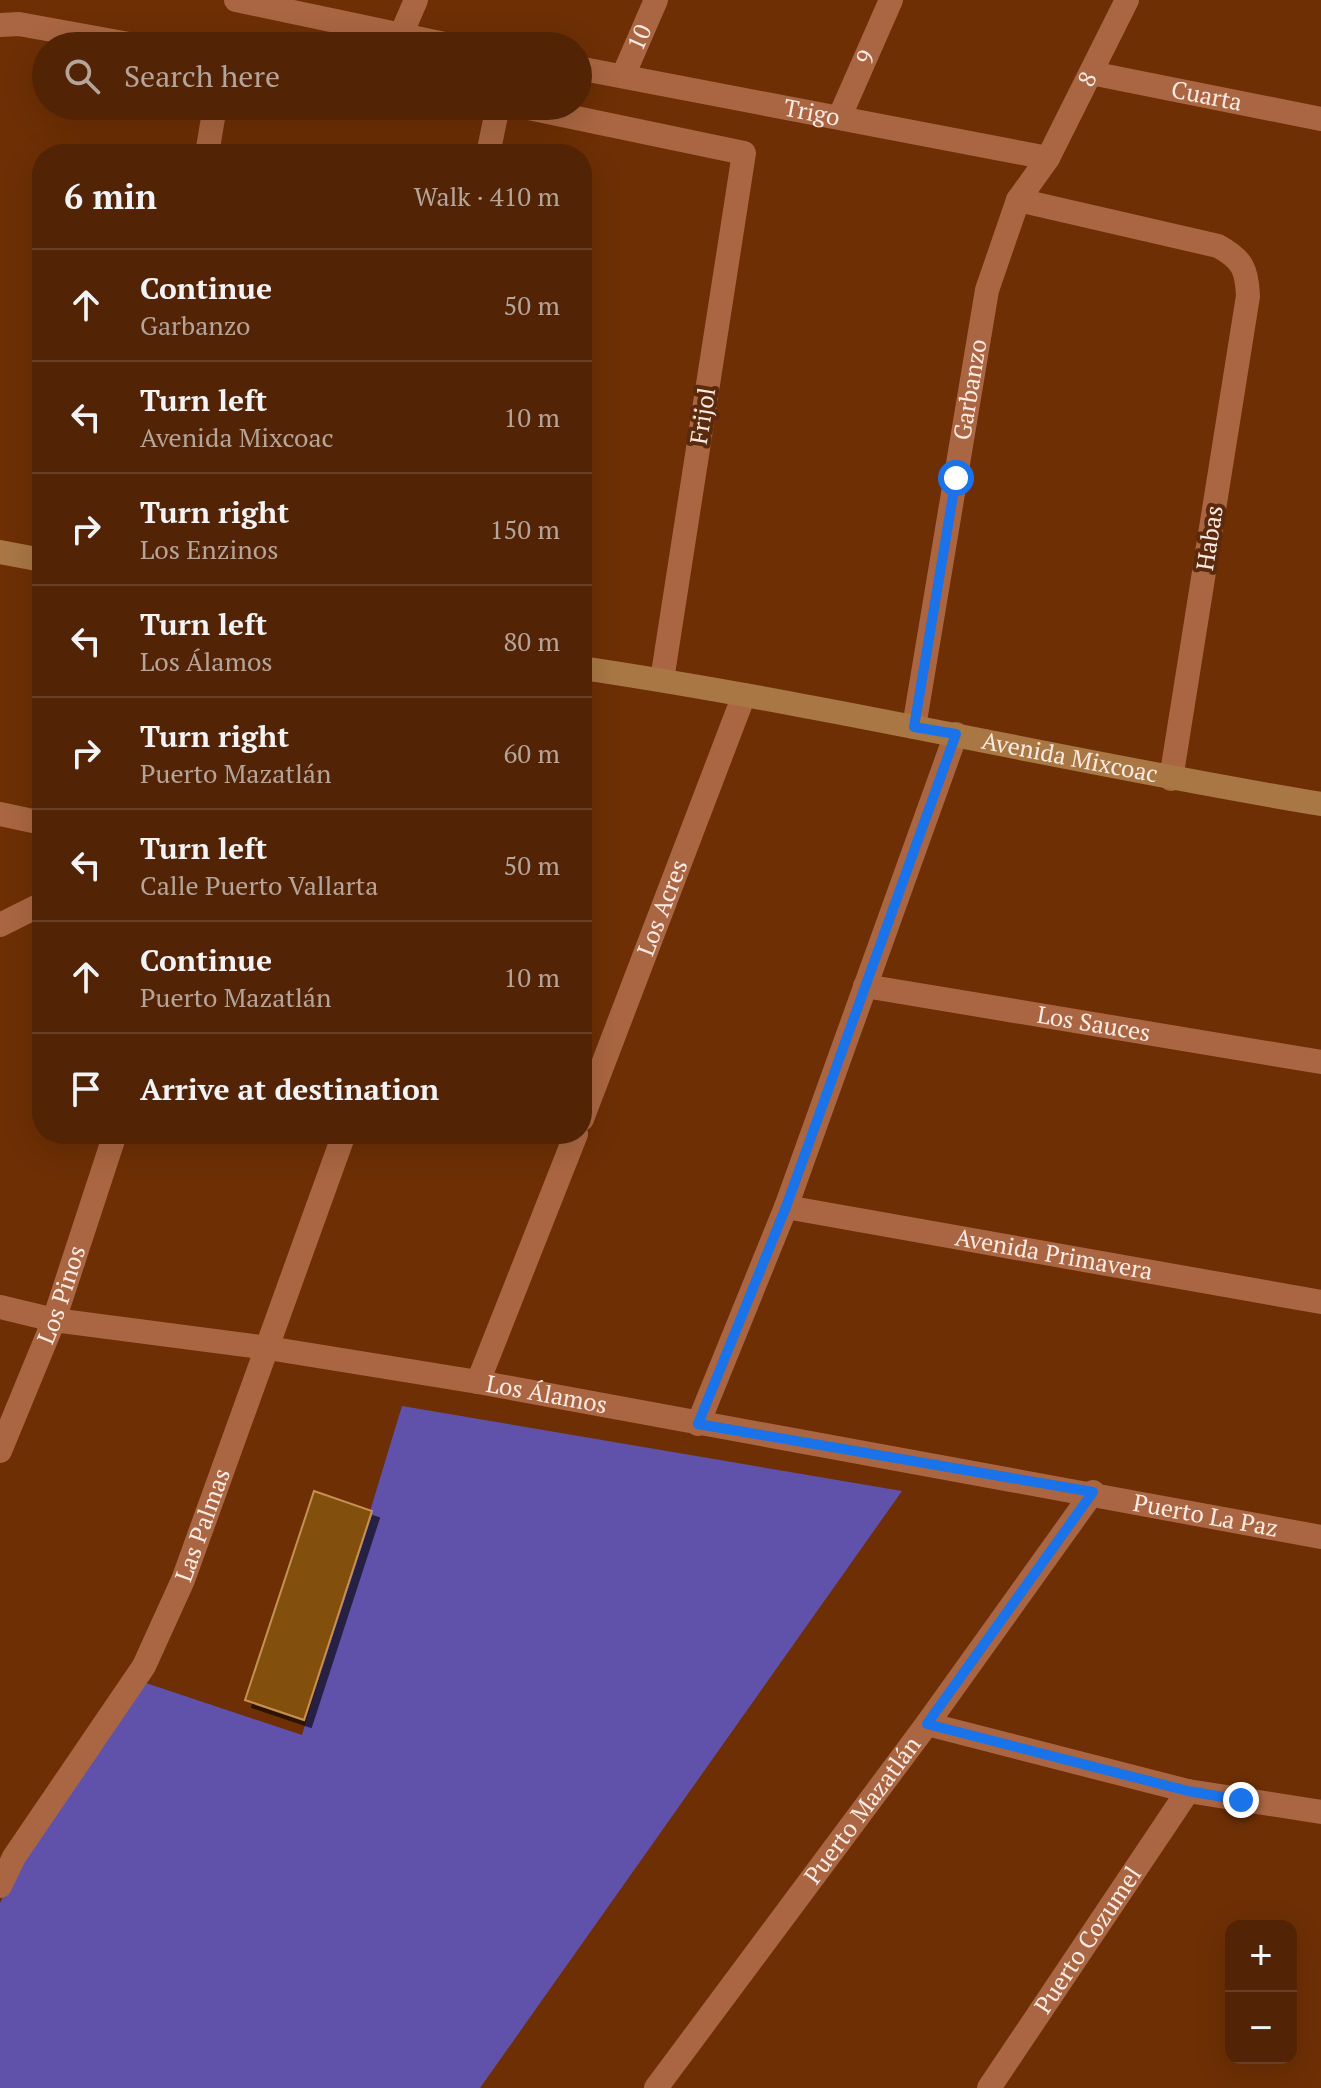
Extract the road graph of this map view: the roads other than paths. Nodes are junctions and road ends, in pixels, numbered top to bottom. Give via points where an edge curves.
1 (236, 0) edge
2 (416, 0) edge
3 (656, 0) edge
4 (891, 0) edge
5 (1127, 0) edge
6 (0, 25) edge
7 (63, 32) edge
8 (378, 32) edge
9 (402, 32) edge
10 (592, 70) edge
11 (1091, 73) junction
12 (623, 76) junction
13 (840, 116) junction
14 (1321, 119) edge
15 (213, 120) edge
16 (495, 120) edge
17 (586, 120) edge
18 (209, 144) edge
19 (490, 144) edge
20 (1048, 158) junction
21 (1018, 200) junction
22 (0, 552) edge
23 (32, 558) edge
24 (592, 670) edge
25 (662, 680) junction
26 (744, 695) junction
27 (914, 727) junction
28 (956, 734) junction
29 (1171, 779) junction
30 (1321, 804) edge
31 (0, 814) edge
32 (32, 821) edge
33 (32, 909) edge
34 (0, 925) edge
35 (865, 986) junction
36 (1321, 1062) edge
37 (592, 1093) edge
38 (112, 1144) edge
39 (340, 1144) edge
40 (572, 1144) edge
41 (786, 1207) junction
42 (1321, 1302) edge
43 (0, 1307) edge
44 (54, 1320) junction
45 (268, 1348) junction
46 (478, 1382) junction
47 (698, 1424) junction
48 (0, 1451) edge
49 (1093, 1492) junction
50 (1321, 1537) edge
51 (927, 1724) junction
52 (1188, 1791) junction
53 (1321, 1812) edge
54 (0, 1886) edge
55 (656, 2088) edge
56 (989, 2088) edge

1 - 8 street
2 - 9 street
3 - 12 street, 10
4 - 13 street, 9
5 - 11 street, 8
6 - 7 street
10 - 12 street, Trigo
11 - 14 street, Cuarta
11 - 20 street, 8
12 - 13 street, Trigo
13 - 20 street, Trigo
15 - 18 street
16 - 19 street
17 - 25 street, Frijol via 744,153
20 - 21 street, Garbanzo
21 - 27 street, Garbanzo via 987,290
21 - 29 street, Habas via 1218,246 1238,257 1247,272 1248,296
22 - 23 street
24 - 25 street, Avenida Mixcoac
25 - 26 street, Avenida Mixcoac
26 - 27 street, Avenida Mixcoac
26 - 37 street, Los Acres
27 - 28 street, Avenida Mixcoac
28 - 29 street, Avenida Mixcoac
28 - 35 street
29 - 30 street, Avenida Mixcoac
31 - 32 street
33 - 34 street
35 - 36 street, Los Sauces
35 - 41 street
38 - 44 street, Los Pinos
39 - 45 street, Las Palmas
40 - 46 street
41 - 42 street, Avenida Primavera
41 - 47 street
43 - 44 street, Los Álamos
44 - 45 street, Los Álamos
44 - 48 street, Los Pinos
45 - 46 street, Los Álamos
45 - 54 street, Las Palmas via 183,1580 144,1666 14,1857
46 - 47 street, Los Álamos
47 - 49 street, Los Álamos
49 - 50 street, Puerto La Paz
49 - 51 street, Puerto Mazatlán
51 - 52 street
51 - 55 street, Puerto Mazatlán
52 - 53 street
52 - 56 street, Puerto Cozumel

